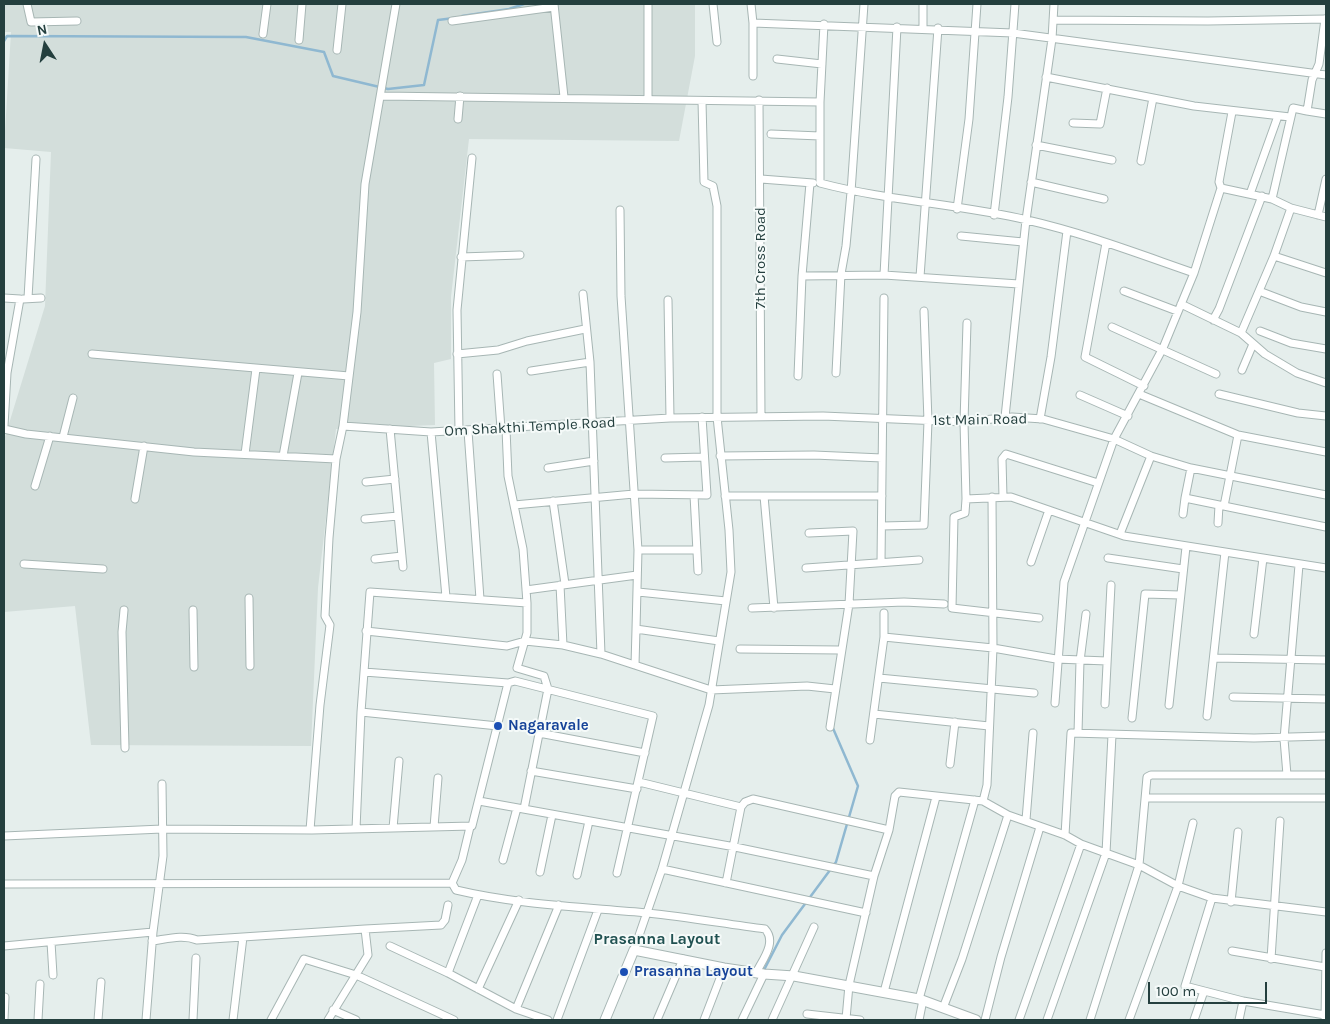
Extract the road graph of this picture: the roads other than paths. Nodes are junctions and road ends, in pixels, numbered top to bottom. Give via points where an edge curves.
1 (28, 4) edge
2 (267, 4) edge
3 (302, 4) edge
4 (342, 4) edge
5 (396, 4) edge
6 (648, 4) edge
7 (713, 4) edge
8 (751, 4) edge
9 (864, 4) edge
10 (923, 4) edge
11 (976, 4) edge
12 (1015, 4) edge
13 (1054, 4) edge
14 (554, 6) edge
15 (1325, 19) edge
16 (1052, 20) junction
17 (77, 21) dead end
18 (452, 22) dead end
19 (753, 23) junction
20 (824, 24) junction
21 (864, 26) junction
22 (897, 28) junction
23 (923, 28) junction
24 (938, 28) junction
25 (976, 30) junction
26 (1013, 33) junction
27 (263, 34) dead end
28 (1052, 38) junction
29 (299, 40) dead end
30 (717, 42) dead end
31 (337, 50) dead end
32 (777, 59) dead end
33 (822, 64) junction
34 (1315, 74) junction
35 (1326, 75) edge
36 (752, 76) dead end
37 (1046, 77) junction
38 (1107, 88) junction
39 (382, 90) junction
40 (460, 96) junction
41 (564, 97) junction
42 (1153, 98) junction
43 (648, 99) junction
44 (759, 100) junction
45 (702, 102) junction
46 (820, 102) junction
47 (1307, 111) junction
48 (1232, 112) junction
49 (1326, 114) edge
50 (1278, 116) junction
51 (1290, 117) junction
52 (458, 119) dead end
53 (1073, 123) dead end
54 (771, 134) dead end
55 (820, 136) junction
56 (1036, 145) junction
57 (472, 158) dead end
58 (36, 160) dead end
59 (1112, 160) dead end
60 (1141, 161) dead end
61 (761, 179) junction
62 (1326, 179) edge
63 (1031, 182) junction
64 (810, 183) junction
65 (820, 183) junction
66 (1221, 188) junction
67 (851, 192) junction
68 (1250, 194) junction
69 (1262, 196) junction
70 (889, 198) junction
71 (1104, 199) dead end
72 (1272, 199) junction
73 (924, 203) junction
74 (1291, 208) junction
75 (957, 209) junction
76 (620, 210) dead end
77 (994, 215) junction
78 (1318, 215) junction
79 (1326, 218) edge
80 (1026, 220) junction
81 (1067, 231) junction
82 (962, 236) dead end
83 (1023, 242) junction
84 (1106, 242) junction
85 (461, 256) junction
86 (520, 256) dead end
87 (1274, 256) junction
88 (1194, 273) junction
89 (1326, 273) edge
90 (840, 274) junction
91 (884, 275) junction
92 (802, 276) junction
93 (920, 277) junction
94 (1019, 284) junction
95 (1124, 291) dead end
96 (1259, 291) junction
97 (582, 294) dead end
98 (4, 298) edge
99 (24, 298) junction
100 (42, 298) dead end
101 (884, 298) dead end
102 (668, 300) dead end
103 (1181, 304) junction
104 (924, 311) dead end
105 (1177, 311) junction
106 (1326, 312) edge
107 (1213, 320) junction
108 (967, 323) dead end
109 (1112, 327) dead end
110 (585, 329) junction
111 (1260, 331) dead end
112 (1241, 333) junction
113 (1253, 344) junction
114 (1163, 348) junction
115 (1326, 349) edge
116 (92, 354) dead end
117 (457, 354) junction
118 (590, 362) junction
119 (256, 369) junction
120 (1242, 370) dead end
121 (531, 371) dead end
122 (298, 373) junction
123 (836, 373) dead end
124 (497, 374) dead end
125 (1216, 374) dead end
126 (349, 376) junction
127 (798, 376) dead end
128 (1326, 383) edge
129 (1144, 386) junction
130 (1139, 394) junction
131 (1219, 394) dead end
132 (1080, 395) dead end
133 (73, 398) dead end
134 (761, 416) junction
135 (1128, 416) junction
136 (1326, 416) edge
137 (717, 417) junction
138 (1005, 417) junction
139 (670, 418) junction
140 (702, 418) junction
141 (882, 418) junction
142 (1040, 419) junction
143 (629, 420) junction
144 (928, 421) junction
145 (964, 422) junction
146 (592, 424) junction
147 (343, 426) junction
148 (4, 428) edge
149 (390, 429) junction
150 (504, 429) junction
151 (468, 431) junction
152 (430, 432) junction
153 (459, 432) junction
154 (1238, 435) junction
155 (50, 436) junction
156 (63, 437) junction
157 (1114, 439) junction
158 (144, 446) junction
159 (1326, 452) edge
160 (245, 454) junction
161 (282, 456) junction
162 (720, 456) junction
163 (1152, 456) junction
164 (703, 457) junction
165 (666, 458) dead end
166 (882, 458) junction
167 (336, 459) junction
168 (594, 461) junction
169 (548, 468) dead end
170 (1191, 468) junction
171 (1231, 478) junction
172 (395, 479) junction
173 (366, 482) dead end
174 (1098, 483) junction
175 (35, 486) dead end
176 (634, 494) junction
177 (694, 495) junction
178 (1326, 495) edge
179 (725, 496) junction
180 (764, 496) junction
181 (882, 496) junction
182 (992, 497) junction
183 (1003, 497) junction
184 (595, 498) junction
185 (1185, 498) junction
186 (135, 499) dead end
187 (966, 499) junction
188 (553, 501) junction
189 (514, 505) junction
190 (1222, 505) junction
191 (1049, 510) junction
192 (1183, 514) dead end
193 (398, 516) junction
194 (365, 519) dead end
195 (1084, 521) junction
196 (1218, 523) dead end
197 (882, 526) junction
198 (1326, 527) edge
199 (809, 533) dead end
200 (1120, 534) junction
201 (1186, 547) junction
202 (638, 550) junction
203 (697, 550) junction
204 (1225, 552) junction
205 (402, 556) junction
206 (1108, 558) dead end
207 (1263, 558) junction
208 (374, 559) dead end
209 (919, 560) dead end
210 (881, 562) junction
211 (1030, 562) dead end
212 (24, 564) dead end
213 (1299, 565) junction
214 (850, 566) junction
215 (403, 567) dead end
216 (806, 568) dead end
217 (1326, 568) edge
218 (103, 569) dead end
219 (1183, 569) junction
220 (698, 571) dead end
221 (637, 574) junction
222 (599, 580) junction
223 (562, 585) junction
224 (1111, 585) dead end
225 (526, 590) junction
226 (638, 592) junction
227 (1180, 595) junction
228 (446, 597) junction
229 (250, 598) dead end
230 (480, 599) junction
231 (527, 602) junction
232 (726, 602) junction
233 (849, 604) junction
234 (944, 604) dead end
235 (752, 608) dead end
236 (774, 608) junction
237 (124, 610) dead end
238 (193, 610) dead end
239 (884, 613) dead end
240 (993, 614) junction
241 (1086, 614) dead end
242 (1039, 618) dead end
243 (636, 629) junction
244 (366, 631) junction
245 (1254, 634) dead end
246 (884, 637) junction
247 (525, 641) junction
248 (720, 641) junction
249 (563, 645) junction
250 (993, 648) junction
251 (740, 649) dead end
252 (840, 650) junction
253 (601, 654) junction
254 (1214, 658) junction
255 (1056, 659) junction
256 (1290, 660) junction
257 (1326, 660) edge
258 (1080, 661) junction
259 (1107, 661) junction
260 (635, 665) junction
261 (250, 666) dead end
262 (194, 667) dead end
263 (364, 672) junction
264 (878, 678) junction
265 (508, 683) junction
266 (991, 689) junction
267 (548, 690) junction
268 (711, 690) junction
269 (835, 690) junction
270 (1034, 693) dead end
271 (1233, 697) dead end
272 (1288, 698) junction
273 (1326, 698) edge
274 (1054, 704) dead end
275 (1105, 704) dead end
276 (1169, 705) dead end
277 (361, 712) junction
278 (874, 714) junction
279 (1207, 716) dead end
280 (1132, 718) dead end
281 (955, 722) junction
282 (498, 726) junction
283 (989, 726) junction
284 (830, 727) dead end
285 (539, 733) junction
286 (1033, 733) dead end
287 (1078, 733) junction
288 (1112, 735) junction
289 (1326, 736) edge
290 (1284, 739) junction
291 (870, 740) dead end
292 (125, 748) dead end
293 (645, 753) junction
294 (398, 761) dead end
295 (950, 764) dead end
296 (531, 771) junction
297 (1287, 775) junction
298 (1326, 775) edge
299 (438, 778) dead end
300 (639, 782) junction
301 (162, 784) dead end
302 (637, 790) junction
303 (684, 791) junction
304 (936, 797) junction
305 (1146, 798) junction
306 (1326, 798) edge
307 (979, 800) junction
308 (479, 802) junction
309 (742, 806) junction
310 (520, 809) junction
311 (552, 814) junction
312 (1008, 815) junction
313 (1026, 820) junction
314 (589, 821) junction
315 (1280, 821) dead end
316 (1193, 823) dead end
317 (434, 827) junction
318 (470, 827) junction
319 (1040, 827) junction
320 (162, 828) junction
321 (394, 828) junction
322 (628, 828) junction
323 (356, 829) junction
324 (310, 830) junction
325 (889, 830) junction
326 (1238, 832) dead end
327 (1065, 834) junction
328 (672, 835) junction
329 (4, 836) edge
330 (1081, 844) junction
331 (735, 847) junction
332 (1106, 853) junction
333 (503, 860) dead end
334 (1139, 865) junction
335 (662, 869) junction
336 (540, 872) dead end
337 (617, 873) dead end
338 (576, 875) dead end
339 (874, 876) junction
340 (160, 882) junction
341 (452, 883) junction
342 (726, 883) junction
343 (4, 884) edge
344 (1178, 886) junction
345 (478, 895) junction
346 (1212, 898) junction
347 (518, 900) junction
348 (1231, 902) junction
349 (448, 905) dead end
350 (559, 905) junction
351 (1276, 906) junction
352 (598, 910) junction
353 (1326, 912) edge
354 (648, 913) junction
355 (866, 913) junction
356 (814, 927) dead end
357 (365, 929) junction
358 (153, 932) junction
359 (243, 937) junction
360 (152, 941) junction
361 (51, 942) junction
362 (4, 946) edge
363 (390, 946) dead end
364 (634, 950) junction
365 (1232, 951) dead end
366 (1326, 953) edge
367 (196, 958) dead end
368 (683, 959) junction
369 (1271, 959) junction
370 (1325, 967) edge
371 (724, 968) junction
372 (448, 973) junction
373 (761, 974) junction
374 (53, 975) dead end
375 (356, 975) junction
376 (794, 976) junction
377 (100, 982) dead end
378 (40, 984) dead end
379 (849, 985) junction
380 (478, 989) junction
381 (1204, 991) junction
382 (884, 992) junction
383 (5, 997) dead end
384 (921, 1000) junction
385 (1243, 1001) junction
386 (943, 1008) junction
387 (516, 1009) junction
388 (333, 1010) junction
389 (808, 1014) dead end
390 (1325, 1018) edge
391 (846, 1019) junction
392 (4, 1020) edge
393 (38, 1020) edge
394 (98, 1020) edge
395 (146, 1020) edge
396 (193, 1020) edge
397 (233, 1020) edge
398 (271, 1020) edge
399 (328, 1020) edge
400 (356, 1020) edge
401 (454, 1020) edge
402 (548, 1020) edge
403 (557, 1020) edge
404 (605, 1020) edge
405 (657, 1020) edge
406 (704, 1020) edge
407 (742, 1020) edge
408 (772, 1020) edge
409 (860, 1020) edge
410 (919, 1020) edge
411 (976, 1020) edge
412 (985, 1020) edge
413 (1020, 1020) edge
414 (1047, 1020) edge
415 (1090, 1020) edge
416 (1129, 1020) edge
417 (1194, 1020) edge
418 (1239, 1020) edge

1 - 17 street via 31,22
2 - 27 street
3 - 29 street
4 - 31 street
5 - 39 street
6 - 43 street
7 - 30 street
8 - 19 street
9 - 21 street
10 - 23 street
11 - 25 street
12 - 26 street
13 - 16 street
14 - 18 street
14 - 41 street
15 - 16 street via 1208,22
15 - 34 street
16 - 28 street
19 - 20 street
19 - 36 street
20 - 21 street
20 - 33 street
21 - 22 street
21 - 67 street
22 - 23 street
22 - 70 street
23 - 24 street
24 - 25 street
24 - 73 street
25 - 26 street
25 - 75 street
26 - 28 street
26 - 77 street
28 - 34 street
28 - 37 street
32 - 33 street
33 - 46 street
34 - 35 street
34 - 47 street
37 - 38 street
37 - 56 street
38 - 42 street
38 - 53 street via 1100,124
39 - 40 street
39 - 126 street via 365,184 357,312
40 - 41 street
40 - 52 street
41 - 43 street
42 - 48 street
42 - 60 street
43 - 45 street
44 - 45 street
44 - 46 street
44 - 61 street, 7th Cross Road
45 - 137 street via 704,182 713,186 717,206
46 - 55 street
47 - 49 street
47 - 51 street via 1293,108
48 - 50 street
48 - 66 street via 1218,182
50 - 51 street
50 - 68 street
51 - 72 street
54 - 55 street
55 - 65 street
56 - 59 street
56 - 63 street
57 - 85 street
58 - 99 street
61 - 64 street
61 - 134 street, 7th Cross Road
62 - 78 street
63 - 71 street
63 - 80 street
64 - 65 street
64 - 92 street
65 - 67 street
66 - 68 street
66 - 88 street
67 - 70 street
67 - 90 street
68 - 69 street
69 - 72 street
69 - 107 street
70 - 73 street
70 - 91 street
72 - 74 street
73 - 75 street
73 - 93 street
74 - 78 street
74 - 87 street
75 - 77 street
76 - 143 street via 621,296
77 - 80 street
78 - 79 street
80 - 81 street
80 - 83 street
81 - 84 street
81 - 142 street via 1052,357
82 - 83 street
83 - 94 street
84 - 88 street
84 - 129 street via 1085,357
85 - 86 street
85 - 117 street
87 - 89 street
87 - 96 street
88 - 103 street
90 - 91 street
90 - 92 street
90 - 123 street
91 - 93 street
92 - 127 street
93 - 94 street
94 - 138 street
95 - 105 street
96 - 106 street via 1301,307
96 - 112 street
97 - 110 street
98 - 99 street
99 - 100 street
99 - 148 street via 7,374
101 - 141 street
102 - 139 street
103 - 105 street
103 - 107 street
104 - 144 street
105 - 114 street
107 - 112 street
108 - 145 street
109 - 114 street
110 - 117 street via 498,350
110 - 118 street
111 - 115 street via 1291,343
112 - 113 street
113 - 120 street
113 - 128 street via 1297,373
114 - 125 street
114 - 129 street
116 - 119 street
117 - 153 street
118 - 121 street
118 - 146 street
119 - 122 street
119 - 160 street
122 - 126 street
122 - 161 street
124 - 150 street
126 - 147 street
129 - 130 street
130 - 135 street
130 - 154 street
131 - 136 street via 1298,413
132 - 135 street
133 - 156 street
134 - 137 street, 1st Main Road
134 - 141 street, 1st Main Road
135 - 157 street
137 - 140 street, Om Shakthi Temple Road
137 - 162 street
138 - 142 street, 1st Main Road
138 - 145 street, 1st Main Road
139 - 140 street, Om Shakthi Temple Road
139 - 143 street, Om Shakthi Temple Road
140 - 164 street
141 - 144 street, 1st Main Road
141 - 166 street
142 - 157 street, 1st Main Road
143 - 146 street, Om Shakthi Temple Road
143 - 176 street
144 - 145 street, 1st Main Road
144 - 197 street via 924,525
145 - 187 street
146 - 150 street, Om Shakthi Temple Road
146 - 168 street
147 - 149 street, Om Shakthi Temple Road
147 - 167 street
148 - 155 street
149 - 152 street, Om Shakthi Temple Road
149 - 172 street
150 - 151 street, Om Shakthi Temple Road
150 - 189 street
151 - 153 street, Om Shakthi Temple Road
151 - 230 street
152 - 153 street, Om Shakthi Temple Road
152 - 228 street
154 - 159 street
154 - 171 street
155 - 156 street
155 - 175 street
156 - 158 street
157 - 163 street, 1st Main Road
157 - 174 street
158 - 160 street
158 - 186 street
160 - 161 street
161 - 167 street
162 - 166 street
162 - 179 street
163 - 170 street, 1st Main Road
163 - 200 street
164 - 165 street
164 - 177 street via 706,495
166 - 181 street
167 - 324 street via 326,608 330,625
168 - 169 street
168 - 184 street
170 - 171 street, 1st Main Road
170 - 185 street
171 - 178 street, 1st Main Road
171 - 190 street
172 - 173 street
172 - 193 street
174 - 183 street via 1006,454 1002,459
174 - 195 street
176 - 177 street
176 - 184 street
176 - 202 street
177 - 203 street
179 - 180 street
179 - 232 street via 731,572
180 - 181 street
180 - 236 street
181 - 197 street
182 - 183 street
182 - 187 street
182 - 240 street
183 - 191 street
184 - 188 street
184 - 222 street
185 - 190 street
185 - 192 street
187 - 240 street via 965,513 954,517 952,608
188 - 189 street
188 - 223 street
189 - 225 street
190 - 196 street
190 - 198 street
191 - 195 street
191 - 211 street
193 - 194 street
193 - 205 street
195 - 200 street
195 - 255 street via 1064,582
197 - 210 street
199 - 214 street via 853,531
200 - 201 street
201 - 204 street
201 - 219 street
202 - 203 street
202 - 221 street
203 - 220 street
204 - 207 street
204 - 254 street
205 - 208 street
205 - 215 street
206 - 219 street
207 - 213 street
207 - 245 street
209 - 210 street
210 - 214 street
212 - 218 street
213 - 217 street
213 - 256 street
214 - 216 street
214 - 233 street
219 - 227 street
221 - 222 street
221 - 226 street
222 - 223 street
222 - 253 street
223 - 225 street
223 - 249 street
224 - 259 street
225 - 231 street
226 - 232 street
226 - 243 street
227 - 276 street
227 - 280 street via 1145,594
228 - 230 street
228 - 244 street via 370,592
229 - 261 street
230 - 231 street
231 - 247 street
232 - 248 street
233 - 234 street
233 - 236 street
233 - 252 street
235 - 236 street
237 - 292 street
238 - 262 street
239 - 246 street
240 - 242 street
240 - 250 street
241 - 258 street
243 - 248 street
243 - 260 street
244 - 247 street via 507,646
244 - 263 street
246 - 250 street
246 - 264 street
247 - 249 street
247 - 267 street via 517,668 544,676
248 - 268 street
249 - 253 street
250 - 255 street
250 - 266 street
251 - 252 street
252 - 269 street
253 - 260 street
254 - 256 street
254 - 279 street
255 - 258 street
255 - 274 street
256 - 257 street
256 - 272 street
258 - 259 street
258 - 287 street
259 - 275 street
260 - 268 street
263 - 265 street
263 - 277 street
264 - 266 street
264 - 278 street
265 - 267 street via 515,681
265 - 282 street
266 - 270 street
266 - 283 street
267 - 285 street
267 - 293 street via 653,716
268 - 269 street via 807,686
268 - 303 street
269 - 284 street
271 - 272 street
272 - 273 street
272 - 290 street
277 - 282 street
277 - 323 street
278 - 281 street
278 - 291 street
281 - 283 street
281 - 295 street
282 - 308 street
283 - 307 street via 986,784
285 - 293 street
285 - 296 street
286 - 313 street
287 - 288 street
287 - 327 street via 1071,733
288 - 290 street
288 - 332 street
289 - 290 street
290 - 297 street
293 - 300 street
294 - 321 street
296 - 302 street
296 - 310 street
297 - 298 street
297 - 305 street via 1151,775 1147,777
299 - 317 street
300 - 302 street
300 - 303 street
301 - 320 street
302 - 322 street
303 - 309 street
303 - 328 street
304 - 307 street via 947,795
304 - 325 street via 899,792 895,796
304 - 382 street
305 - 306 street
305 - 334 street
307 - 312 street
307 - 384 street
308 - 310 street
308 - 318 street
309 - 325 street via 753,799
309 - 331 street
310 - 311 street
310 - 333 street
311 - 314 street
311 - 336 street
312 - 313 street
312 - 386 street via 962,960
313 - 319 street
314 - 322 street
314 - 338 street
315 - 351 street
316 - 344 street
317 - 318 street
317 - 321 street
318 - 341 street
319 - 327 street
319 - 412 street
320 - 324 street
320 - 329 street
320 - 340 street
321 - 323 street
322 - 328 street
322 - 337 street
323 - 324 street
325 - 339 street
326 - 348 street
327 - 330 street
328 - 331 street
328 - 335 street
330 - 332 street
330 - 413 street
331 - 339 street
331 - 342 street
332 - 334 street
332 - 414 street
334 - 344 street
334 - 415 street
335 - 342 street
335 - 354 street
339 - 355 street
340 - 341 street
340 - 343 street
340 - 358 street
341 - 345 street via 456,890
342 - 355 street
344 - 346 street
344 - 416 street
345 - 347 street
345 - 372 street
346 - 348 street
346 - 381 street via 1185,986
347 - 350 street
347 - 380 street
348 - 351 street
349 - 357 street via 441,925
350 - 352 street
350 - 387 street
351 - 353 street
351 - 369 street
352 - 354 street
352 - 403 street
354 - 364 street
354 - 373 street via 765,929 771,942
355 - 379 street
356 - 376 street
357 - 359 street
357 - 375 street via 368,954
358 - 360 street
358 - 361 street
359 - 360 street via 197,940 174,937
359 - 397 street
360 - 395 street
361 - 362 street
361 - 374 street
363 - 372 street
364 - 368 street
364 - 404 street
365 - 369 street
366 - 370 street
367 - 396 street
368 - 371 street
368 - 405 street
369 - 370 street
370 - 390 street
371 - 373 street
371 - 406 street
372 - 380 street
373 - 376 street
373 - 407 street
375 - 388 street
375 - 398 street via 304,959
375 - 401 street
376 - 379 street
376 - 408 street
377 - 394 street
378 - 393 street
379 - 382 street
379 - 391 street
380 - 387 street
381 - 385 street
381 - 417 street
382 - 384 street
383 - 392 street
384 - 386 street
384 - 410 street
385 - 390 street
385 - 418 street
386 - 411 street
387 - 402 street
388 - 399 street
388 - 400 street
389 - 391 street
391 - 409 street

